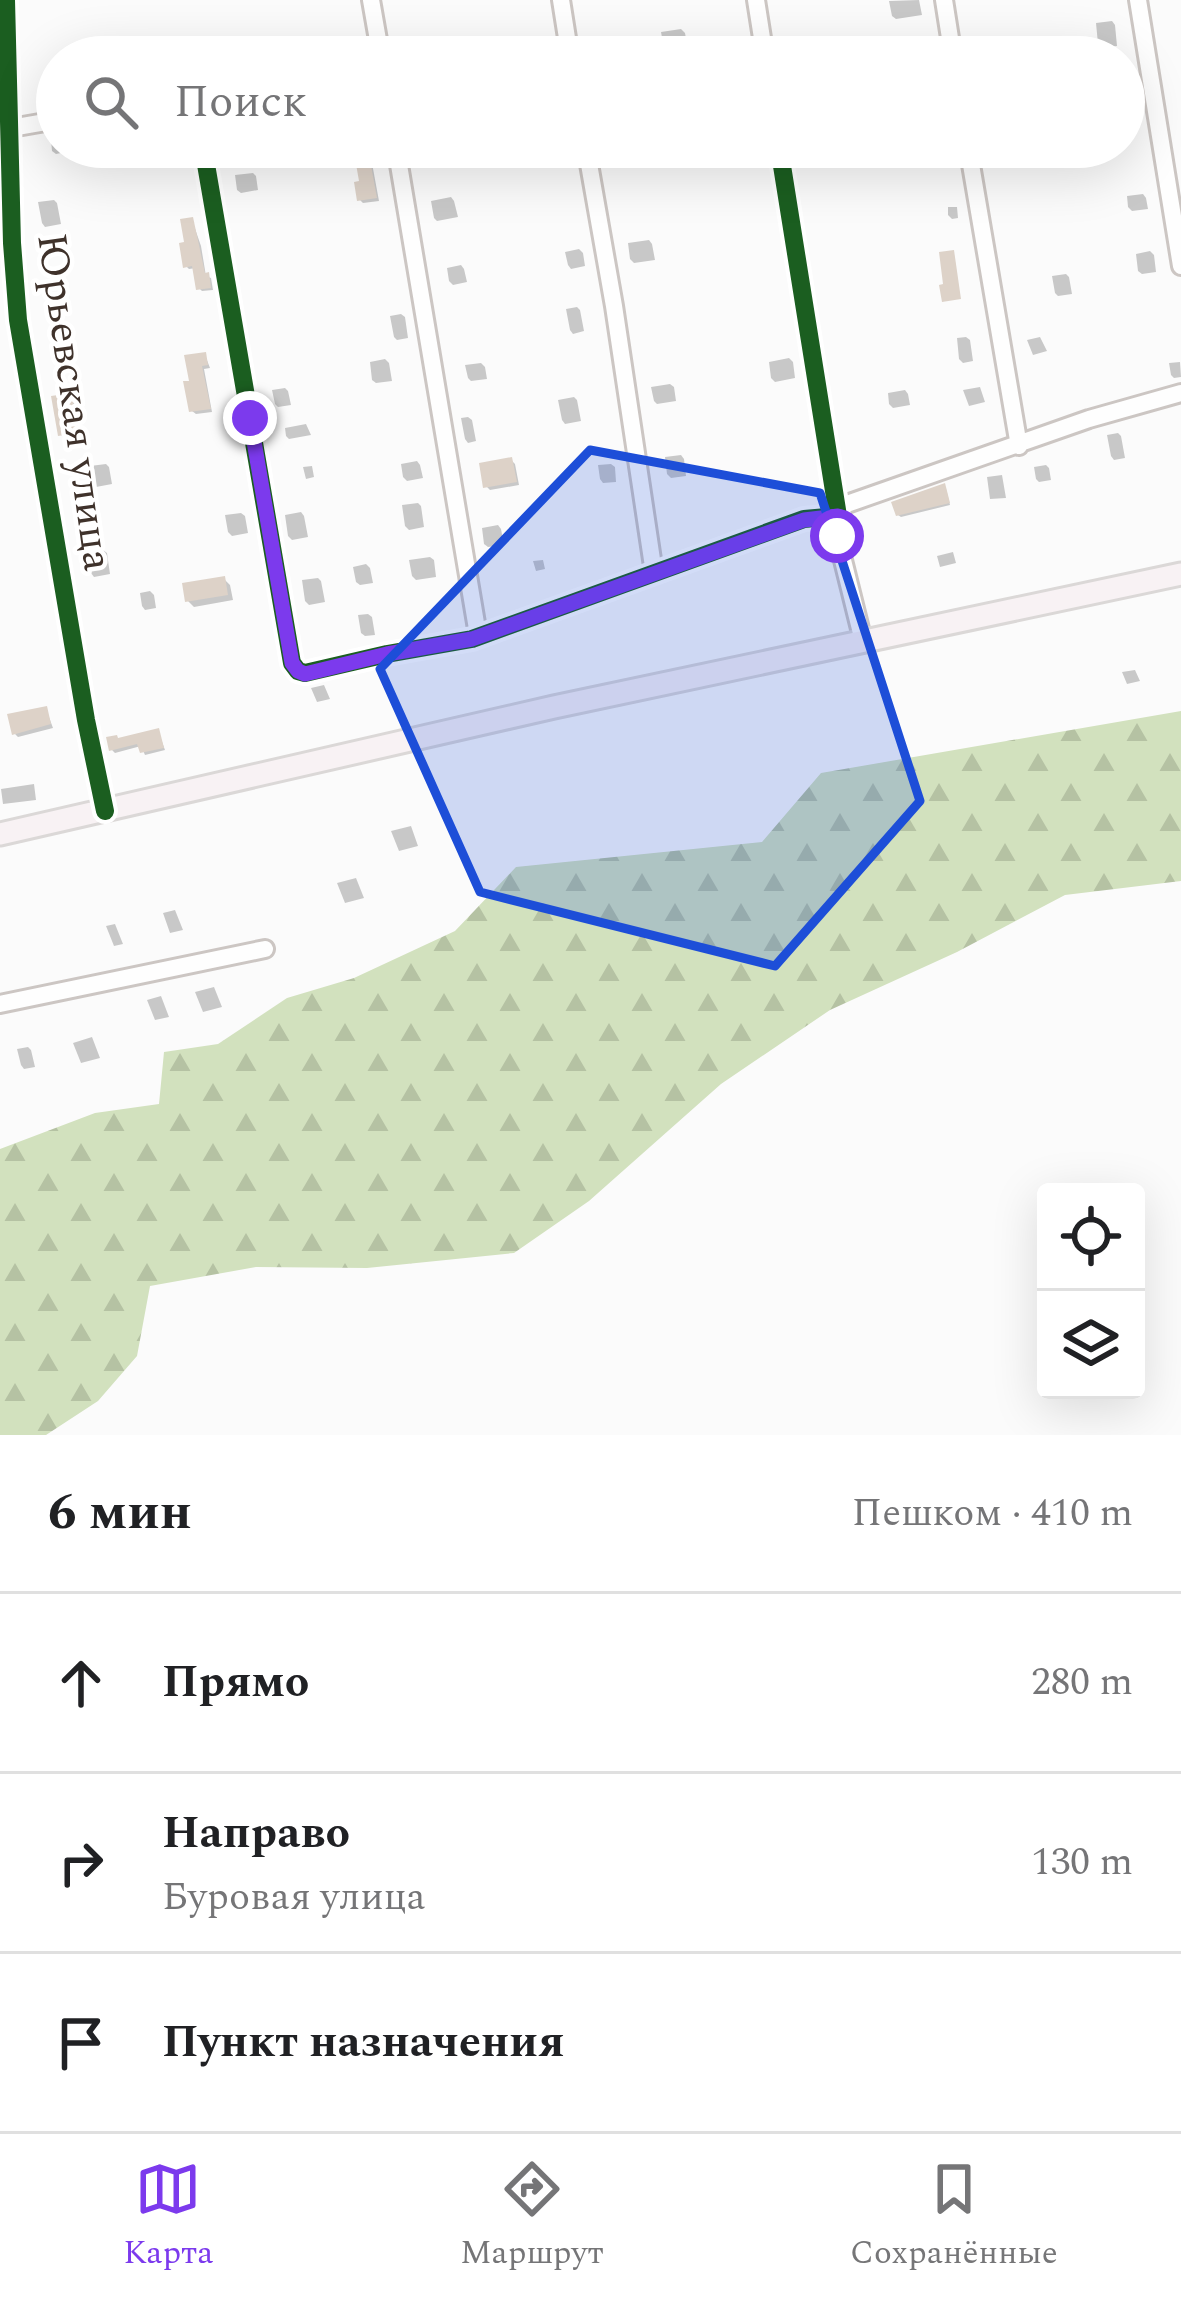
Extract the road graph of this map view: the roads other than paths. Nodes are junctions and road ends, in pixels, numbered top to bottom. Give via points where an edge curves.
1 (6, 0) edge
2 (371, 0) edge
3 (561, 0) edge
4 (756, 0) edge
5 (944, 0) edge
6 (1138, 0) edge
7 (377, 36) edge
8 (567, 36) edge
9 (762, 36) edge
10 (950, 36) edge
11 (1144, 36) edge
12 (1145, 43) edge
13 (36, 124) edge
14 (11, 128) junction
15 (207, 168) edge
16 (400, 168) edge
17 (590, 168) edge
18 (782, 168) edge
19 (972, 168) edge
20 (6, 250) edge
21 (1181, 266) edge
22 (1181, 393) edge
23 (1019, 446) junction
24 (838, 516) junction
25 (654, 573) junction
26 (1181, 574) edge
27 (478, 635) junction
28 (863, 641) junction
29 (105, 811) junction
30 (0, 834) edge
31 (265, 949) dead end
32 (0, 1004) edge

1 - 14 street, Юрьевская улица
2 - 7 street
3 - 8 street
4 - 9 street
5 - 10 street
6 - 11 street
12 - 21 street
13 - 14 street
14 - 20 street, Юрьевская улица
15 - 27 street via 292,663 305,674
16 - 27 street
17 - 25 street
18 - 24 street
19 - 23 street
20 - 29 street, Юрьевская улица
22 - 23 street
23 - 24 street via 854,500
24 - 25 street via 804,520
24 - 28 street
25 - 27 street
26 - 28 main road
28 - 29 main road
29 - 30 main road
31 - 32 street

